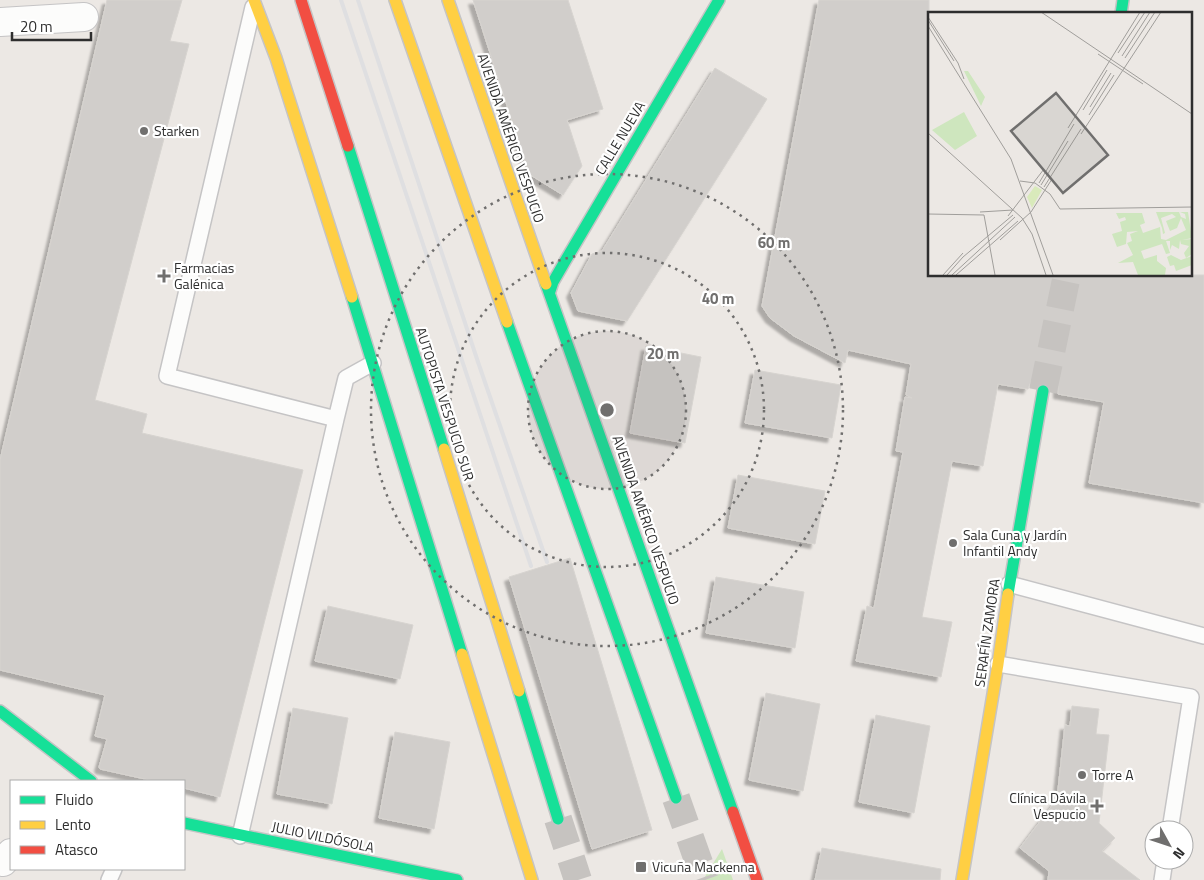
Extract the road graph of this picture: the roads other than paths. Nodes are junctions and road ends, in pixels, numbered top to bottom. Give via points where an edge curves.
1 (254, 0) edge
2 (301, 0) edge
3 (395, 0) edge
4 (448, 0) edge
5 (719, 0) edge
6 (84, 17) dead end
7 (0, 22) edge
8 (550, 291) junction
9 (373, 363) junction
10 (1043, 391) tunnel mouth
11 (336, 419) junction
12 (1009, 584) junction
13 (1204, 636) edge
14 (998, 664) junction
15 (1198, 697) edge
16 (0, 710) edge
17 (81, 778) edge
18 (676, 798) tunnel mouth
19 (558, 819) tunnel mouth
20 (1172, 820) edge
21 (185, 823) edge
22 (240, 836) junction
23 (457, 880) edge
24 (532, 880) edge
25 (757, 880) edge
26 (962, 880) edge

1 - 9 main road via 276,58
1 - 11 lane via 167,376
2 - 19 main road, AUTOPISTA VESPUCIO SUR
3 - 18 main road
4 - 8 main road, AVENIDA AMÉRICO VESPUCIO
5 - 8 main road, CALLE NUEVA
6 - 7 street
8 - 25 main road, AVENIDA AMÉRICO VESPUCIO
9 - 11 lane via 346,378
9 - 24 main road
10 - 12 main road, SERAFÍN ZAMORA
11 - 22 lane
12 - 13 lane
12 - 14 main road, SERAFÍN ZAMORA
14 - 15 lane
14 - 26 main road, SERAFÍN ZAMORA
15 - 20 lane
16 - 17 main road
21 - 22 main road, JULIO VILDÓSOLA
22 - 23 main road, JULIO VILDÓSOLA

